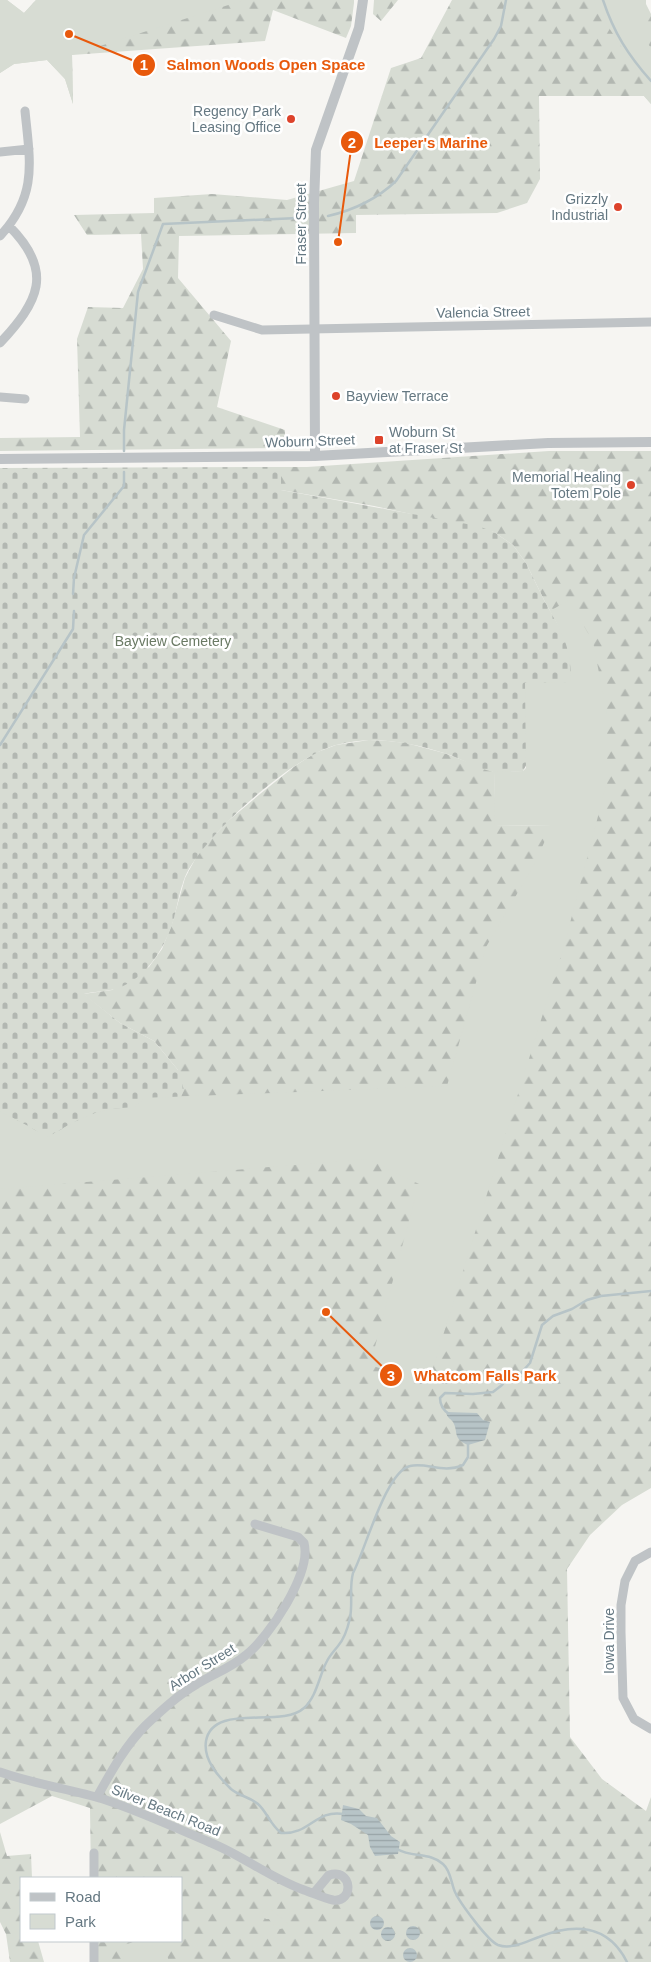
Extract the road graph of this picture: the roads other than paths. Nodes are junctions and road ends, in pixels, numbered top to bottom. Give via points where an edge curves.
1 (363, 0) edge
2 (25, 111) dead end
3 (29, 149) junction
4 (0, 152) edge
5 (9, 226) junction
6 (0, 236) edge
7 (214, 315) dead end
8 (651, 322) edge
9 (316, 330) junction
10 (0, 343) edge
11 (0, 397) edge
12 (25, 398) dead end
13 (651, 442) edge
14 (316, 456) junction
15 (0, 459) edge
16 (255, 1524) dead end
17 (651, 1552) edge
18 (651, 1729) edge
19 (0, 1772) edge
20 (97, 1798) junction
21 (94, 1853) dead end
22 (94, 1877) edge
23 (314, 1893) dead end
24 (94, 1942) edge
25 (94, 1962) edge

1 - 9 street, Fraser Street via 359,28 316,150
2 - 3 street
3 - 4 street
3 - 5 street via 29,185
5 - 6 street
5 - 10 street via 28,249 34,262 36,283 28,310
7 - 9 street, Valencia Street via 262,330
8 - 9 street, Valencia Street
9 - 14 street, Fraser Street
11 - 12 street
13 - 14 street, Woburn Street via 548,443
14 - 15 street, Woburn Street
16 - 20 street, Arbor Street via 304,1543 304,1559 290,1600 248,1654 184,1693 145,1726 118,1759
17 - 18 street, Iowa Drive via 634,1560 625,1580 621,1604 623,1698 634,1719
19 - 20 street, Silver Beach Road
20 - 23 street, Silver Beach Road via 212,1843
21 - 22 street
24 - 25 street

